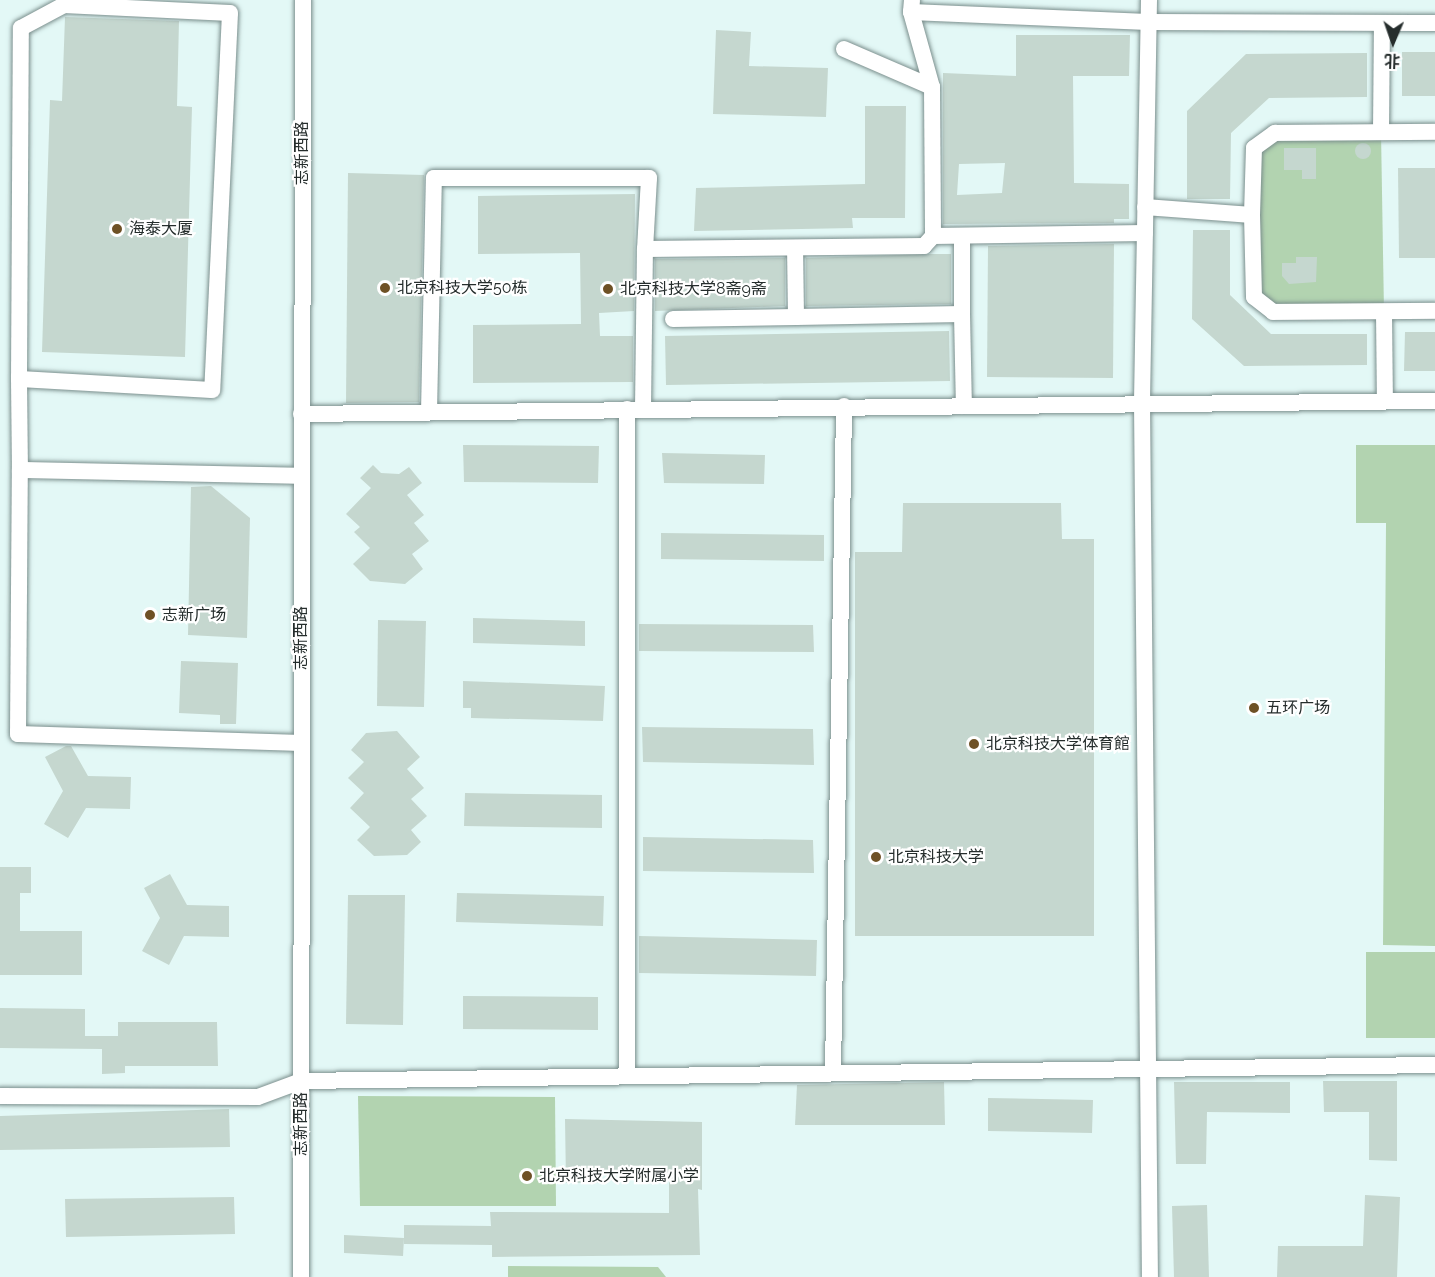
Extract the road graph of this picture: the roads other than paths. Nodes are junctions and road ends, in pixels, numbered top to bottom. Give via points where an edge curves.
1 (303, 0) edge
2 (1149, 0) edge
3 (912, 6) edge
4 (1148, 22) junction
5 (1382, 23) junction
6 (1435, 23) edge
7 (844, 49) dead end
8 (932, 87) junction
9 (1381, 132) junction
10 (1435, 132) edge
11 (1145, 207) junction
12 (1252, 215) junction
13 (1145, 233) junction
14 (933, 236) junction
15 (962, 237) junction
16 (795, 248) junction
17 (645, 249) junction
18 (1435, 311) edge
19 (1384, 312) junction
20 (962, 314) junction
21 (796, 317) junction
22 (673, 319) dead end
23 (19, 379) junction
24 (1384, 401) junction
25 (1435, 401) edge
26 (1142, 402) junction
27 (844, 406) junction
28 (964, 406) junction
29 (635, 409) junction
30 (429, 412) junction
31 (302, 414) junction
32 (20, 470) junction
33 (302, 476) junction
34 (301, 743) junction
35 (1435, 1065) edge
36 (1148, 1067) junction
37 (833, 1072) junction
38 (627, 1076) junction
39 (302, 1081) junction
40 (0, 1096) edge
41 (301, 1277) edge
42 (1150, 1277) edge

1 - 31 street, 志新西路
2 - 4 street
3 - 4 street
3 - 8 street
4 - 5 street
4 - 11 street
5 - 6 street
5 - 9 street
7 - 8 street
8 - 14 street
9 - 10 street
9 - 12 street via 1275,133 1254,148
11 - 12 street
11 - 13 street
12 - 19 street via 1254,297 1273,312
13 - 15 street
13 - 26 street
14 - 15 street
14 - 16 street via 924,246
15 - 20 street
16 - 17 street
16 - 21 street
17 - 29 street
17 - 30 street via 649,178 434,178
18 - 19 street
19 - 24 street
20 - 21 street
20 - 28 street
21 - 22 street
23 - 23 street via 212,390 230,13 64,5 21,28
23 - 32 street
24 - 25 street
24 - 26 street
26 - 28 street
26 - 36 street
27 - 28 street
27 - 29 street
27 - 37 street
29 - 30 street
29 - 38 street
30 - 31 street
31 - 33 street, 志新西路
32 - 33 street
32 - 34 street via 18,734
33 - 34 street, 志新西路
34 - 39 street, 志新西路
35 - 36 street
36 - 37 street
36 - 42 street
37 - 38 street
38 - 39 street
39 - 40 street via 258,1097
39 - 41 street, 志新西路

